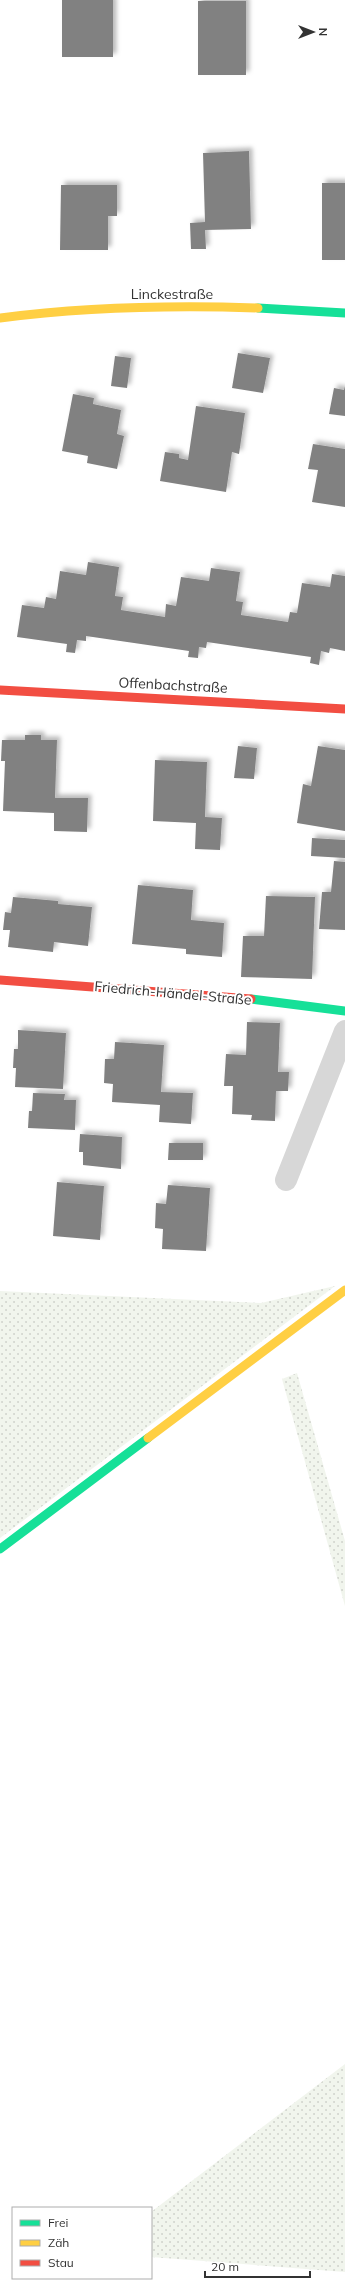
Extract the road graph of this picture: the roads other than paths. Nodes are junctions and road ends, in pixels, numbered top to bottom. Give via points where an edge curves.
1 (345, 313) edge
2 (0, 318) edge
3 (0, 690) edge
4 (345, 709) edge
5 (0, 980) edge
6 (345, 1012) edge
7 (345, 1031) edge
8 (286, 1180) dead end
9 (345, 1290) edge
10 (0, 1549) edge

1 - 2 street, Linckestraße via 163,306 35,312
3 - 4 street, Offenbachstraße
5 - 6 street, Friedrich-Händel-Straße via 233,997
7 - 8 street
9 - 10 street

